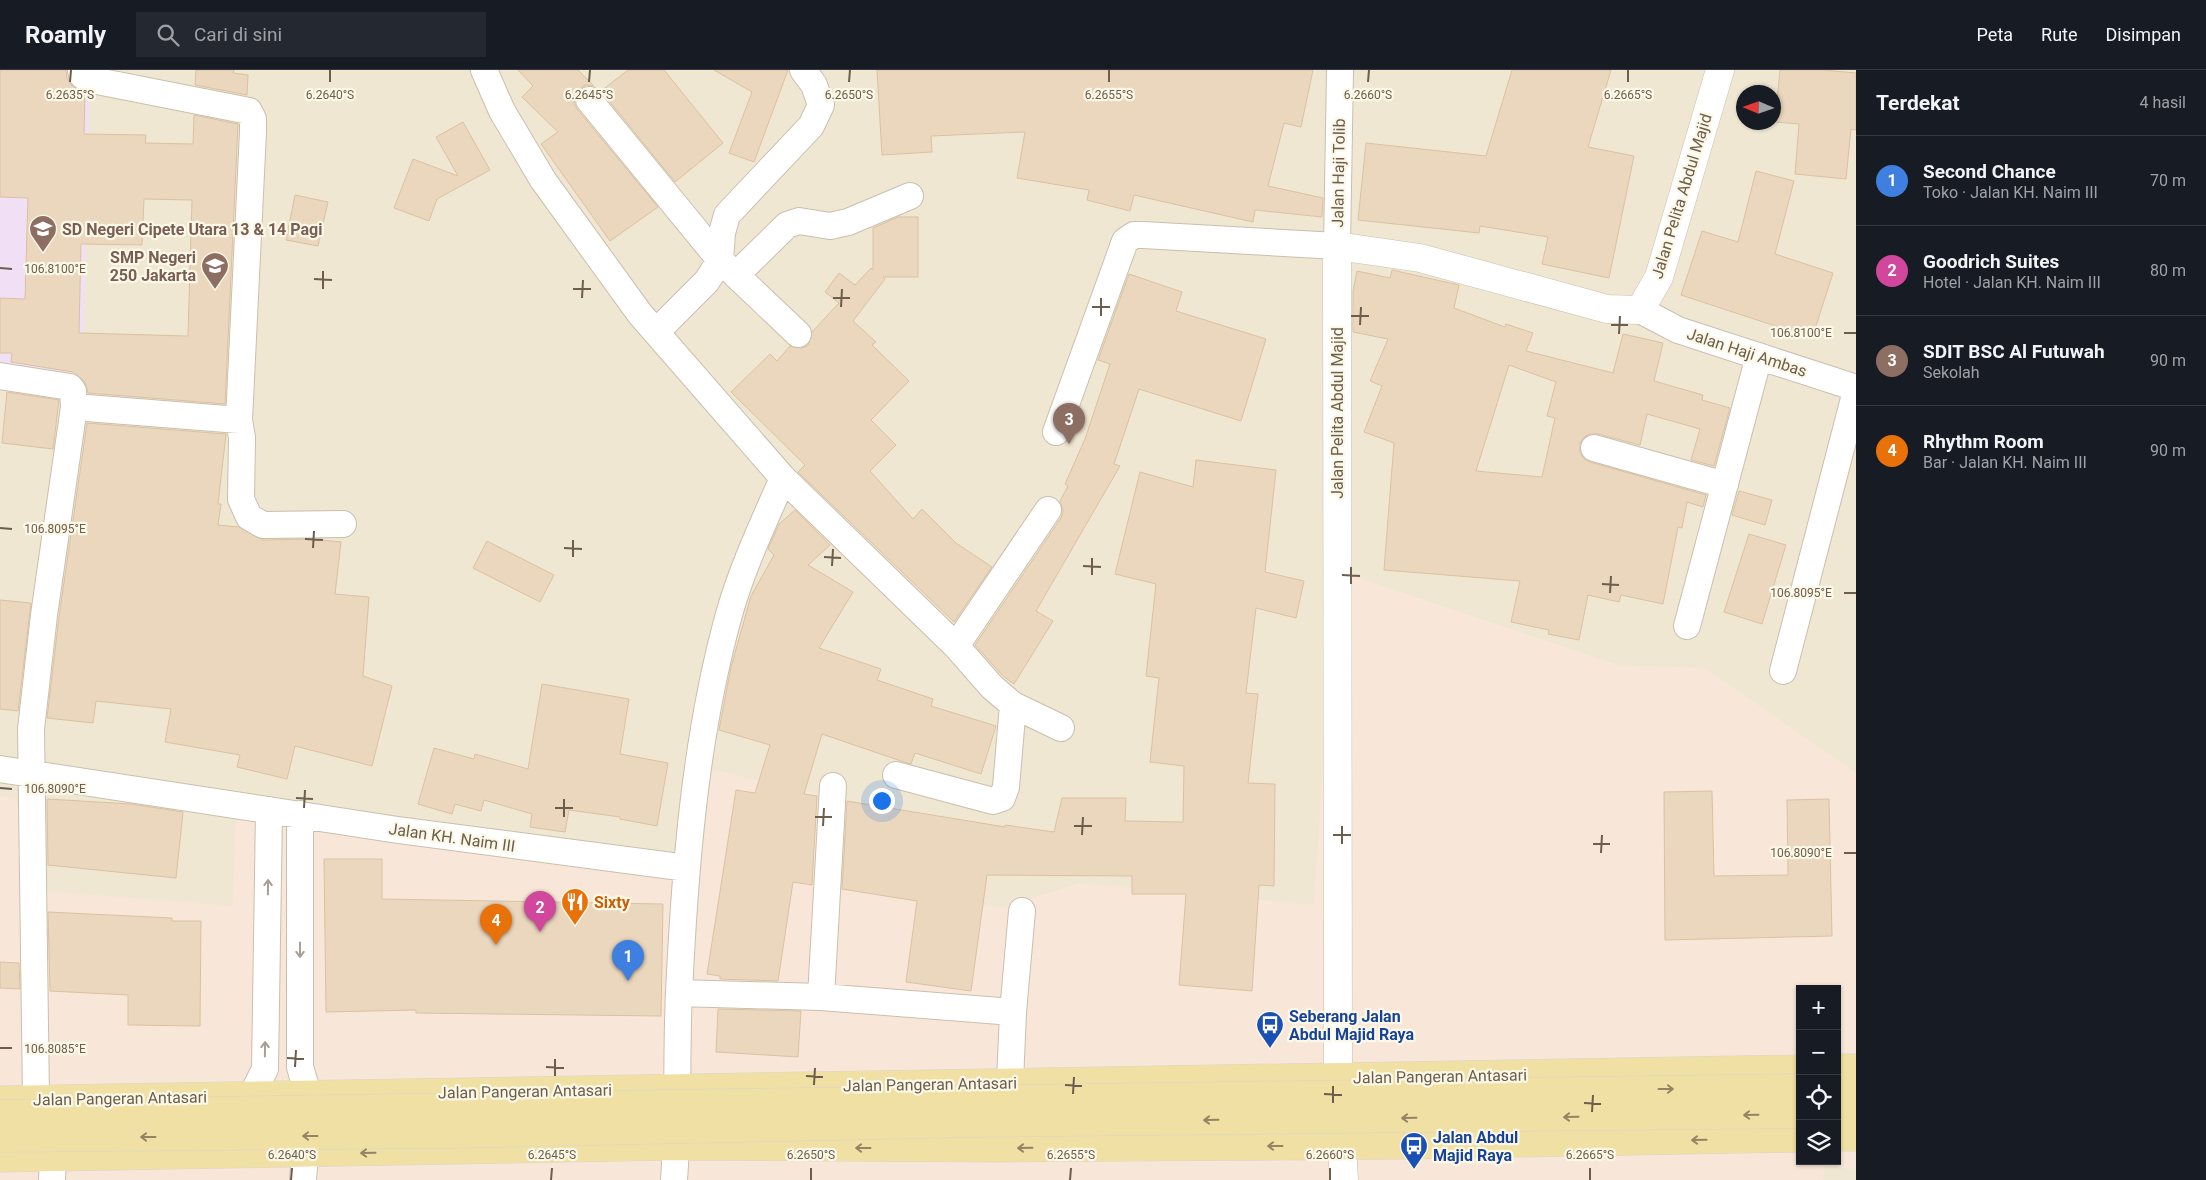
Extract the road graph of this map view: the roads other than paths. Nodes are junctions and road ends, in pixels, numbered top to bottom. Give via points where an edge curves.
1 (81, 70) edge
2 (484, 70) edge
3 (804, 70) edge
4 (1340, 70) edge
5 (1720, 70) edge
6 (589, 100) dead end
7 (910, 196) dead end
8 (1337, 246) junction
9 (728, 268) junction
10 (1640, 310) junction
11 (656, 332) junction
12 (798, 334) dead end
13 (1759, 356) junction
14 (0, 376) edge
15 (1856, 390) edge
16 (74, 407) junction
17 (239, 420) junction
18 (1056, 432) dead end
19 (1594, 448) dead end
20 (783, 478) junction
21 (1725, 485) junction
22 (1048, 510) dead end
23 (343, 524) dead end
24 (1687, 626) dead end
25 (956, 646) junction
26 (1783, 671) dead end
27 (1013, 705) junction
28 (1061, 728) dead end
29 (0, 769) edge
30 (30, 773) junction
31 (896, 775) dead end
32 (833, 786) dead end
33 (269, 810) junction
34 (300, 814) junction
35 (687, 868) junction
36 (1022, 911) dead end
37 (679, 993) junction
38 (821, 997) junction
39 (1013, 1012) junction
40 (1841, 1068) edge
41 (1856, 1068) edge
42 (1796, 1069) edge
43 (1338, 1078) junction
44 (1010, 1082) junction
45 (1856, 1087) edge
46 (676, 1088) junction
47 (1796, 1088) edge
48 (1841, 1088) edge
49 (308, 1094) junction
50 (252, 1095) junction
51 (36, 1099) junction
52 (0, 1100) edge
53 (0, 1114) edge
54 (1796, 1114) edge
55 (1841, 1114) edge
56 (1856, 1114) edge
57 (1841, 1137) edge
58 (1856, 1137) edge
59 (0, 1138) edge
60 (1796, 1138) edge
61 (1342, 1145) junction
62 (676, 1146) junction
63 (0, 1158) edge
64 (304, 1167) edge
65 (53, 1169) edge
66 (674, 1180) edge
67 (1344, 1180) edge

1 - 17 street via 87,79 249,111 253,119
2 - 11 street via 502,111 543,180
3 - 9 street via 821,105 811,126 727,215 722,233
4 - 8 street, Jalan Haji Tolib
5 - 10 street, Jalan Pelita Abdul Majid via 1659,277
6 - 9 street
7 - 9 street via 848,222 830,226 799,221 788,225
8 - 10 street via 1420,258 1607,309
8 - 18 street via 1134,235 1125,241
8 - 43 street, Jalan Pelita Abdul Majid
9 - 11 street via 707,281
9 - 12 street
10 - 13 street, Jalan Haji Ambas via 1678,330
11 - 20 street
13 - 15 street, Jalan Haji Ambas
13 - 21 street
14 - 16 street via 64,384 73,391
15 - 26 street
16 - 17 street
16 - 30 street via 44,615 31,730
17 - 23 street via 242,499 249,517 263,524
19 - 21 street
20 - 25 street
20 - 35 street via 751,551 728,618 708,710
21 - 24 street
22 - 25 street
25 - 27 street via 992,687
27 - 28 street
27 - 31 street via 1006,787 1002,798 993,801
29 - 30 street, Jalan KH. Naim III
30 - 33 street, Jalan KH. Naim III
30 - 51 street
32 - 38 street
33 - 34 street, Jalan KH. Naim III
50 -> 33 street via 265,1069
34 - 35 street, Jalan KH. Naim III via 437,836
34 -> 49 street via 300,1067
35 - 37 street
36 - 39 street
37 - 38 street
37 - 46 street
38 - 39 street
39 - 44 street
40 - 41 main road
42 - 43 main road, Jalan Pangeran Antasari
43 - 44 main road, Jalan Pangeran Antasari
43 - 61 street, Jalan Pelita Abdul Majid
44 - 46 main road, Jalan Pangeran Antasari
45 - 48 main road
46 - 49 main road, Jalan Pangeran Antasari
46 - 62 street
53 -> 47 main road, bridge
49 - 50 main road, Jalan Pangeran Antasari
50 - 51 main road, Jalan Pangeran Antasari
51 - 52 main road, Jalan Pangeran Antasari
54 -> 59 main road, bridge
55 - 56 main road
57 - 58 main road
60 -> 61 main road
61 -> 62 main road
61 - 67 street
62 -> 64 main road
62 - 66 street
63 - 65 main road
64 - 65 main road

